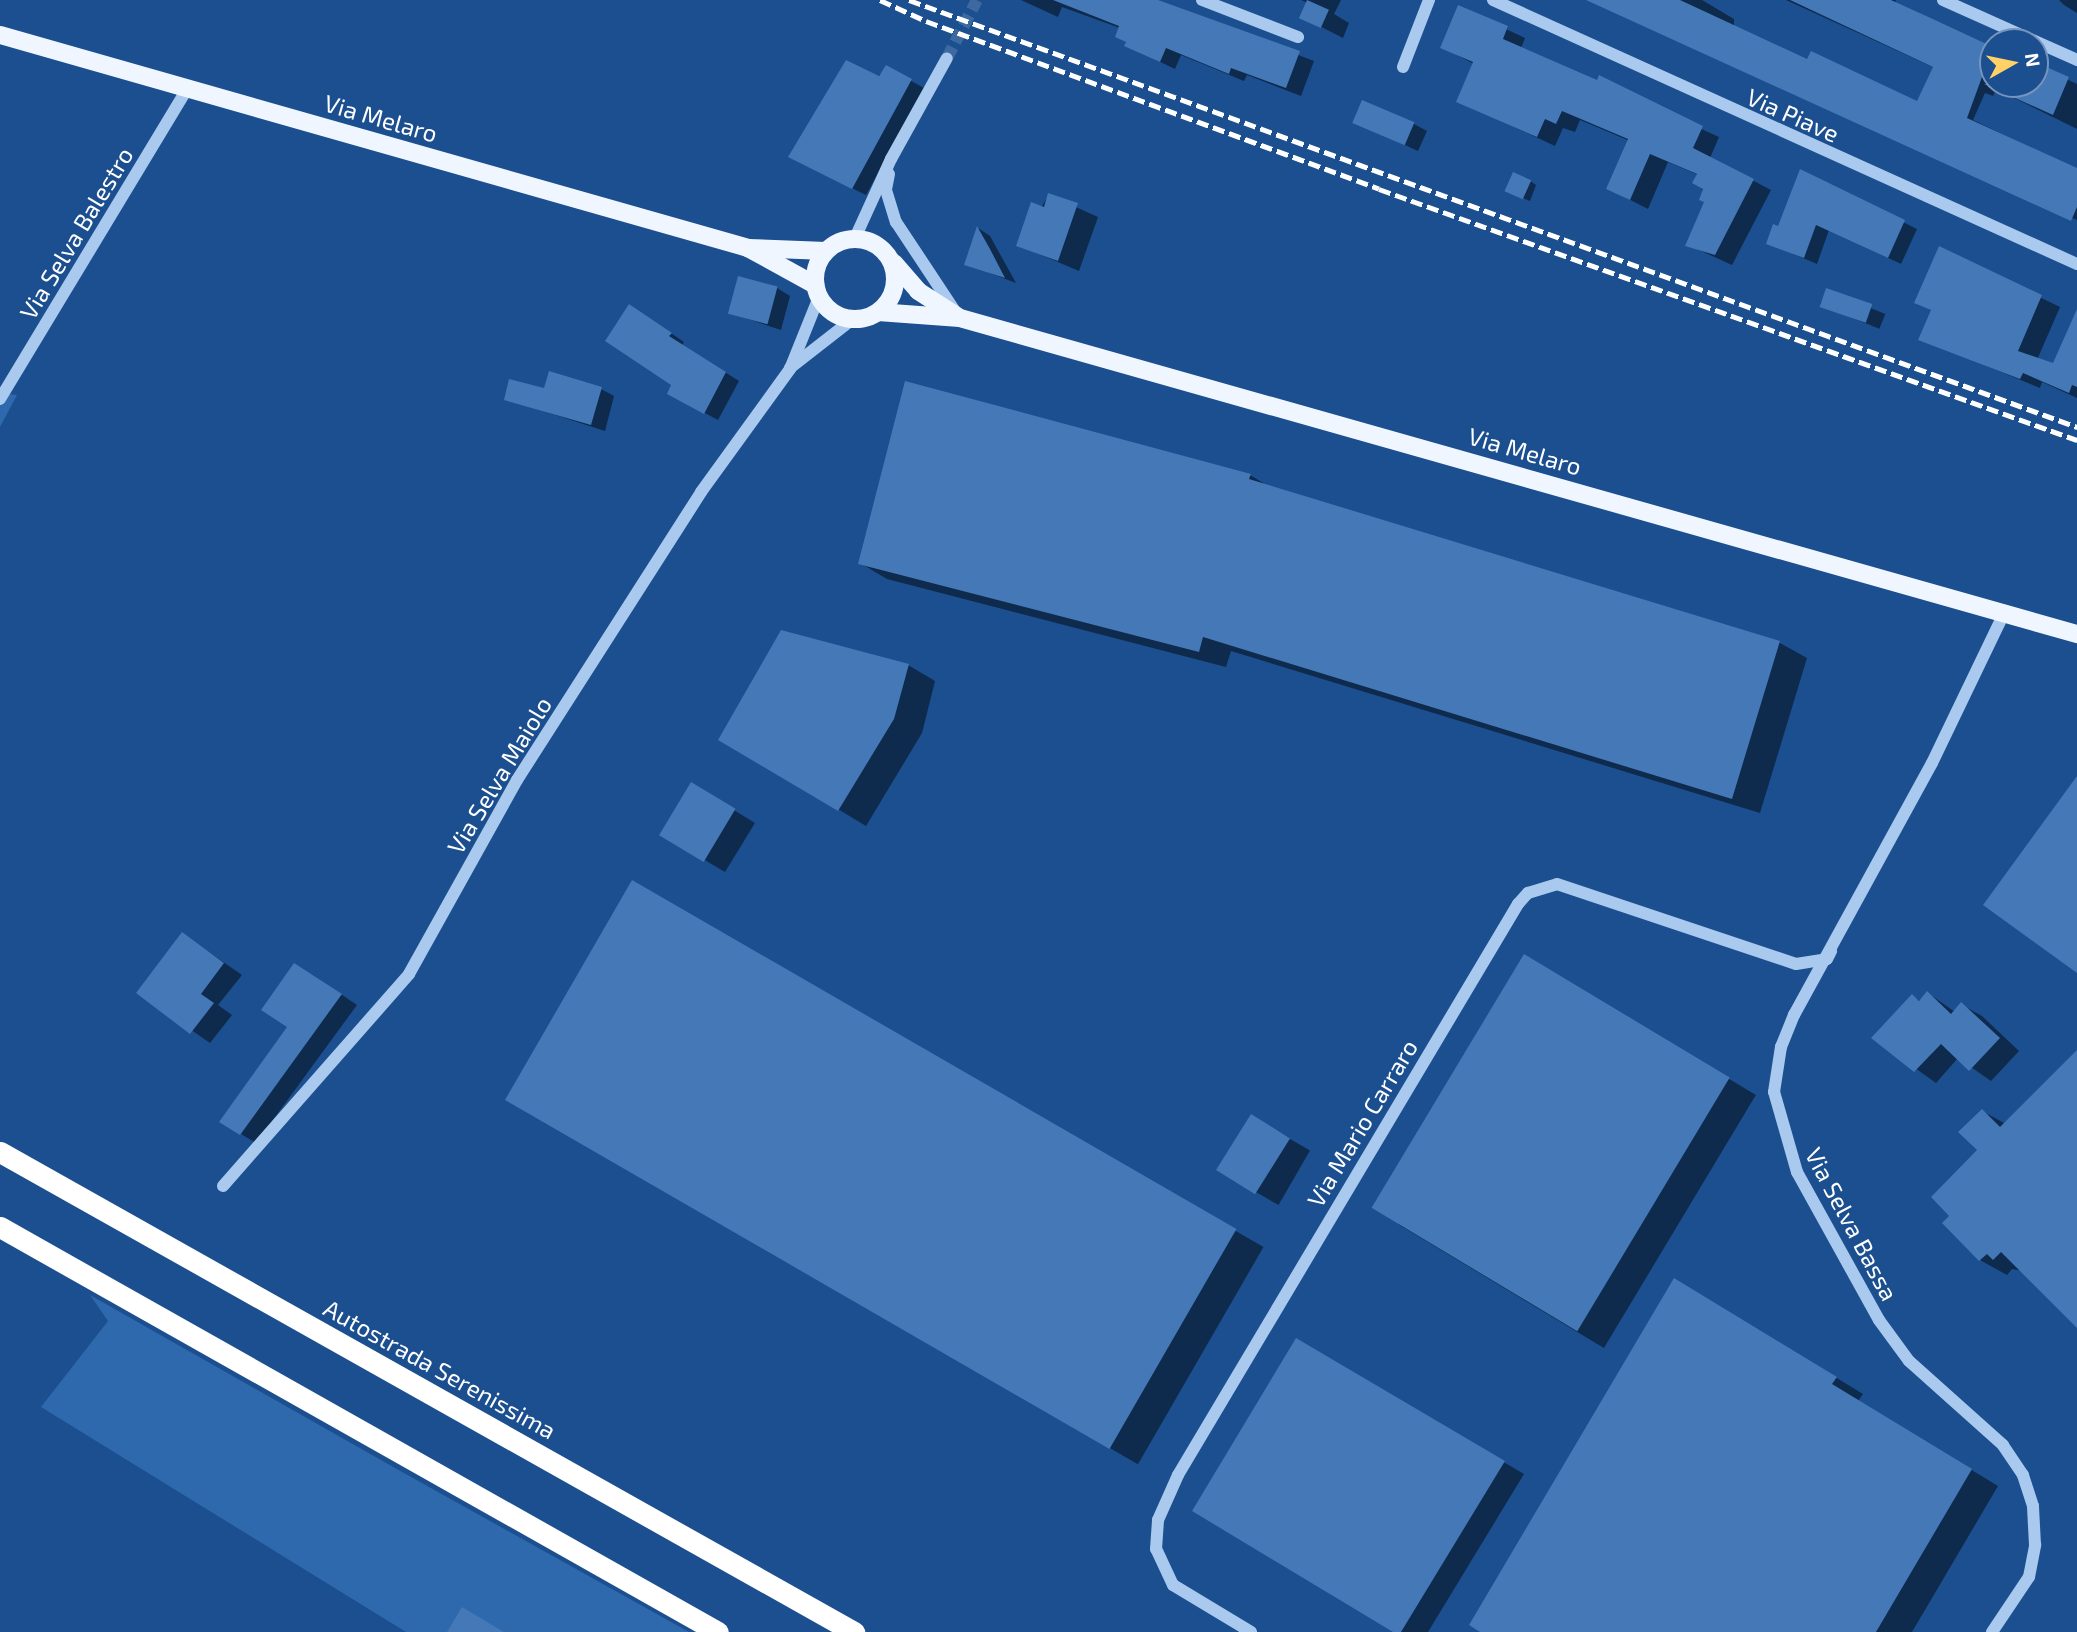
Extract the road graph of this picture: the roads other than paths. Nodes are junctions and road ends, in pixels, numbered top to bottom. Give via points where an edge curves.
1 (1202, 0) edge
2 (1429, 0) edge
3 (1493, 0) edge
4 (1943, 0) edge
5 (0, 35) edge
6 (1298, 37) dead end
7 (947, 58) tunnel mouth
8 (2077, 60) edge
9 (1403, 67) dead end
10 (187, 89) junction
11 (891, 159) junction
12 (855, 238) junction
13 (748, 248) junction
14 (826, 251) junction
15 (889, 257) junction
16 (2077, 264) edge
17 (817, 291) junction
18 (878, 312) junction
19 (960, 318) junction
20 (853, 319) junction
21 (790, 369) junction
22 (0, 399) edge
23 (2005, 611) junction
24 (2077, 634) edge
25 (1832, 951) junction
26 (0, 1152) edge
27 (223, 1186) dead end
28 (0, 1227) edge
29 (718, 1632) edge
30 (855, 1632) edge
31 (1251, 1632) edge
32 (1992, 1632) edge

1 - 6 street
2 - 9 street
3 - 16 street, Via Piave
4 - 8 street
5 - 10 main road, Via Melaro
7 - 11 street
10 - 13 main road, Via Melaro
10 - 22 street, Via Selva Balestro
11 - 12 street
11 - 19 street via 886,190 896,222
12 - 14 main road, Via Melaro
12 - 15 main road, Via Melaro via 869,241
13 - 14 main road, Via Melaro
13 - 17 main road, Via Melaro
14 - 17 main road via 819,261
15 - 18 main road via 894,268 893,293
15 - 19 main road, Via Melaro via 918,292
17 - 20 main road, Via Melaro via 833,313
17 - 21 street, Via Selva Maiolo
18 - 19 main road, Via Melaro
18 - 20 main road, Via Melaro
19 - 23 main road, Via Melaro
20 - 21 street, Via Selva Maiolo
21 - 27 street, Via Selva Maiolo via 701,492 517,780 409,974
23 - 24 main road, Via Melaro
23 - 25 street, Via Selva Bassa via 1932,763
25 - 31 street, Via Mario Carraro via 1827,959 1796,964 1558,884 1528,893 1518,904 1178,1475 1158,1520 1156,1549 1173,1585
25 - 32 street, Via Selva Bassa via 1794,1015 1781,1047 1774,1092 1780,1126 1797,1172 1879,1320 1909,1361 2003,1445 2023,1475 2033,1506 2035,1545 2029,1577
26 - 30 highway, Autostrada Serenissima
28 - 29 highway

